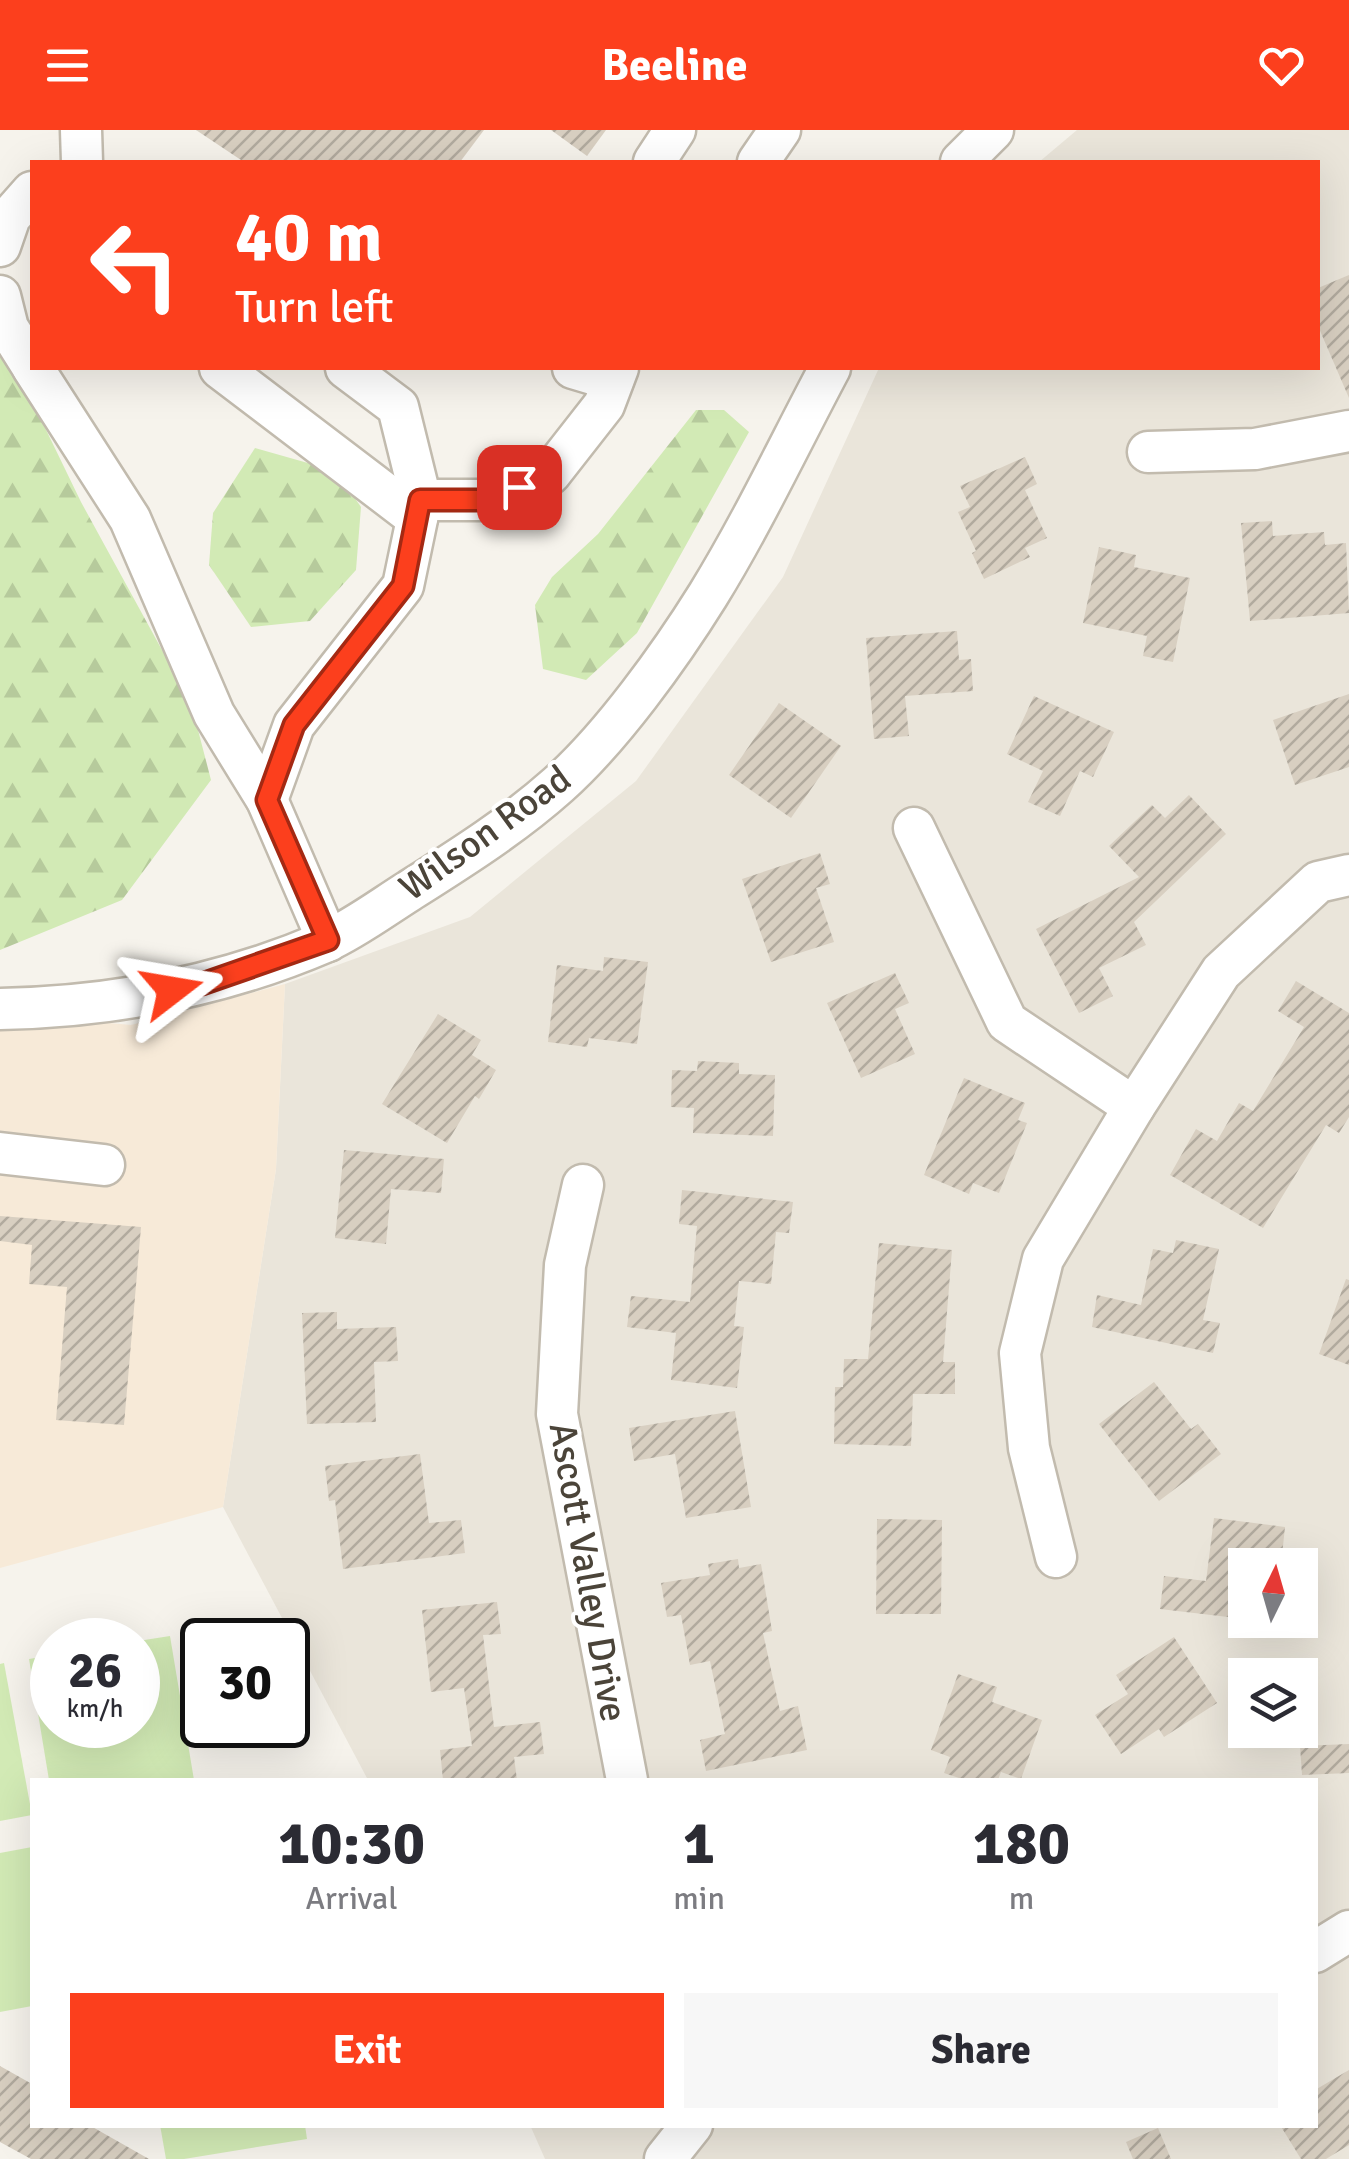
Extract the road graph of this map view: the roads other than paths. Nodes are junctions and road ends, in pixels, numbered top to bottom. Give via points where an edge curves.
1 (82, 130) edge
2 (676, 130) edge
3 (780, 130) edge
4 (993, 130) edge
5 (82, 160) edge
6 (655, 160) edge
7 (759, 160) edge
8 (963, 160) edge
9 (0, 296) edge
10 (30, 362) edge
11 (35, 370) edge
12 (223, 370) edge
13 (349, 370) edge
14 (587, 370) edge
15 (829, 370) edge
16 (616, 374) edge
17 (1349, 431) edge
18 (1148, 452) dead end
19 (419, 509) junction
20 (267, 800) junction
21 (914, 828) dead end
22 (1349, 875) edge
23 (328, 940) junction
24 (0, 1009) edge
25 (1134, 1107) junction
26 (0, 1153) edge
27 (104, 1165) dead end
28 (582, 1185) dead end
29 (1056, 1557) dead end
30 (627, 1778) edge
31 (1349, 1931) edge
32 (1318, 1950) edge
33 (690, 2128) edge
34 (665, 2159) edge

1 - 5 street
2 - 6 street
3 - 7 street
4 - 8 street
9 - 10 street via 8,328
11 - 20 street via 130,520 214,714
12 - 19 street
13 - 19 street via 398,408
14 - 16 street
15 - 23 street, Wilson Road via 708,595 590,753 500,832
16 - 19 street via 604,406 550,474 488,500
17 - 18 street via 1255,449
19 - 20 street via 403,586 294,725
20 - 23 street
21 - 25 street via 1006,1022
22 - 25 street via 1318,882 1221,972
23 - 24 street, Wilson Road via 149,996
25 - 29 street via 1043,1260 1020,1353 1029,1448
26 - 27 street
28 - 30 street, Ascott Valley Drive via 565,1265 556,1414
31 - 32 street
33 - 34 street

